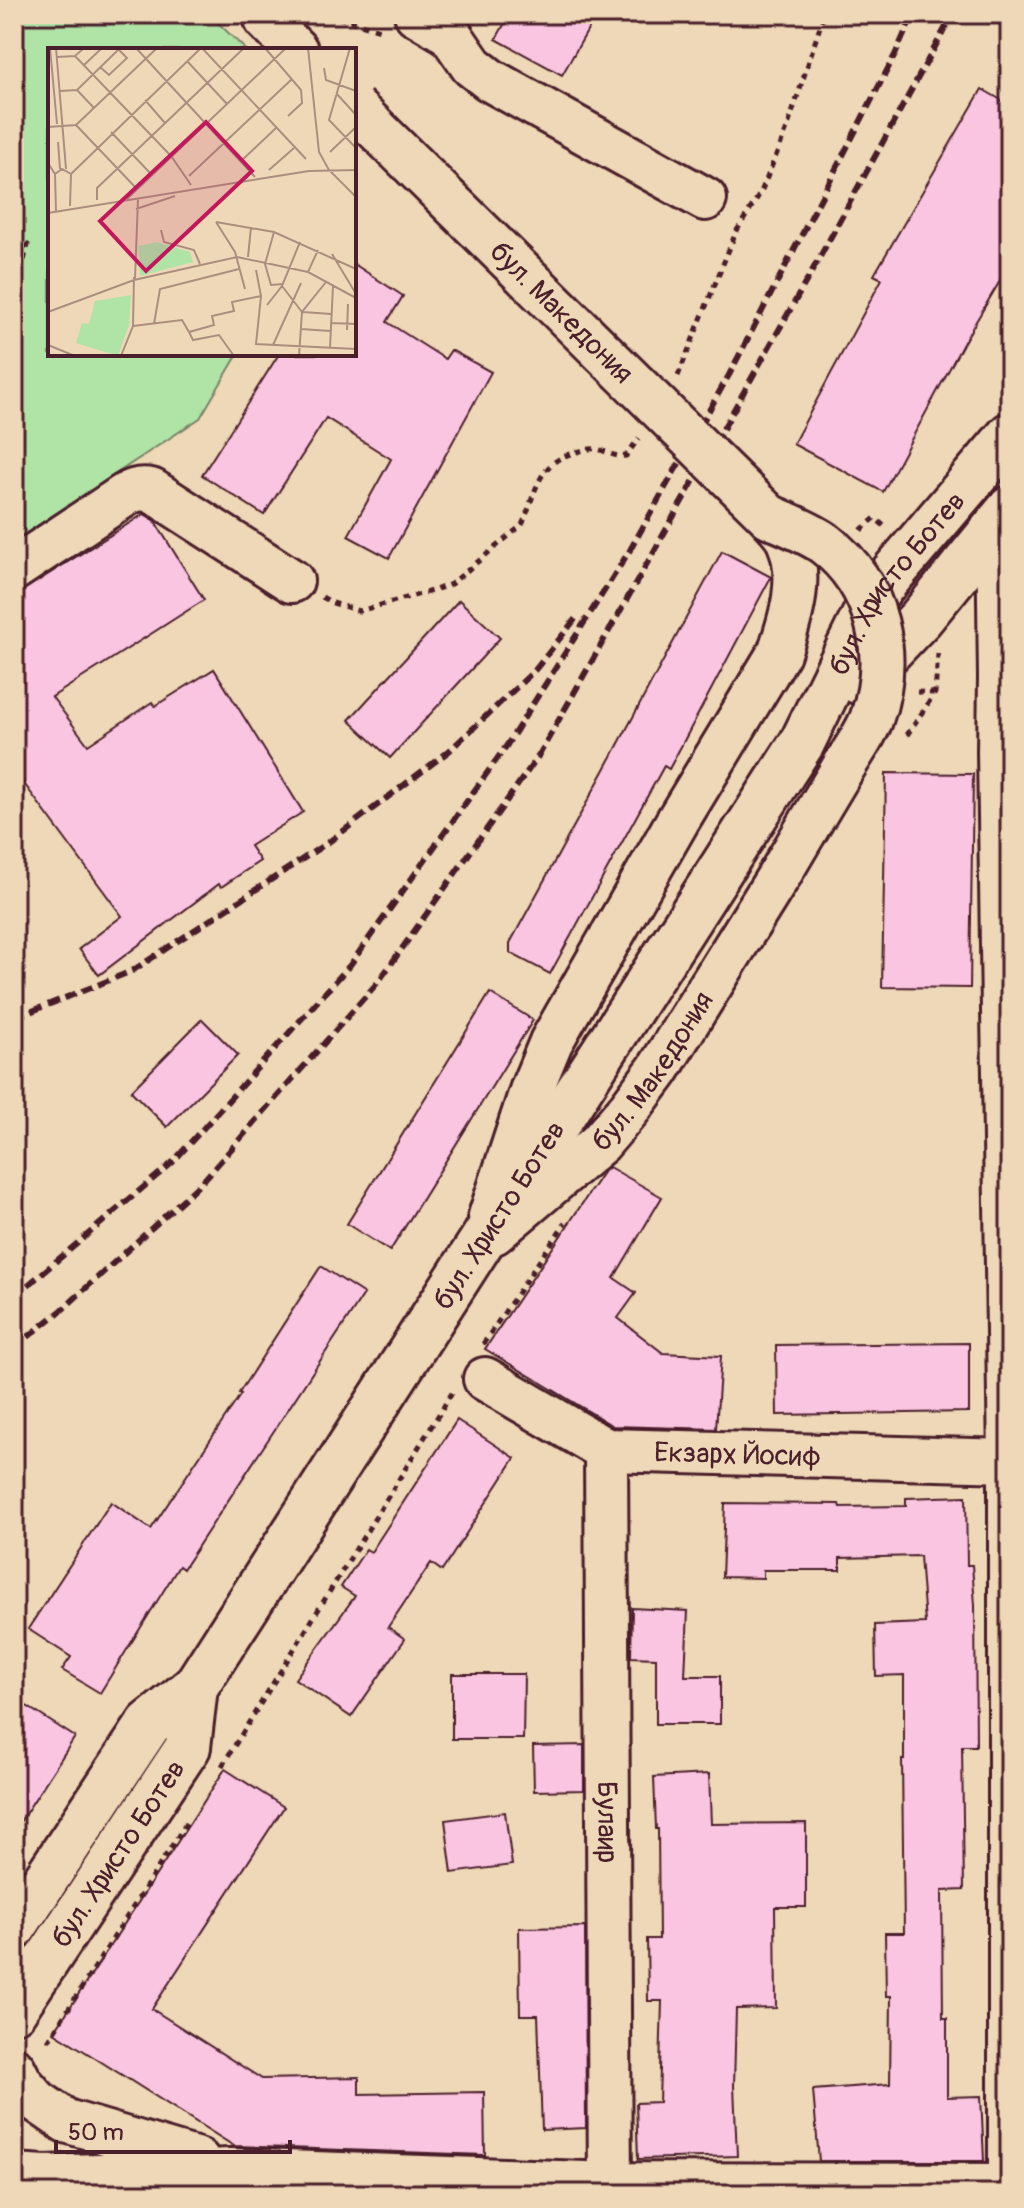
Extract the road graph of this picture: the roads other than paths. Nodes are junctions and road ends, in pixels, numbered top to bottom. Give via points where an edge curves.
1 (255, 16) edge
2 (442, 21) edge
3 (294, 48) edge
4 (356, 109) edge
5 (705, 199) dead end
6 (1010, 435) edge
7 (1004, 515) edge
8 (769, 516) junction
9 (14, 569) edge
10 (292, 581) dead end
11 (1005, 677) edge
12 (802, 743) junction
13 (1004, 752) edge
14 (1007, 1053) edge
15 (481, 1244) junction
16 (471, 1375) road end
17 (606, 1450) junction
18 (1010, 1461) edge
19 (195, 1687) junction
20 (14, 1927) edge
21 (14, 2010) edge
22 (14, 2069) edge
23 (14, 2175) edge
24 (230, 2182) edge
25 (1010, 2185) edge
26 (610, 2189) edge
27 (1010, 2194) edge

1 - 3 street
2 - 5 street via 472,66 490,80
4 - 8 street, бул. Македония, bridge
6 - 12 main road, бул. Христо Ботев via 875,594
7 - 11 street
7 - 12 main road, бул. Христо Ботев via 921,618
8 - 15 street, бул. Македония via 788,540 794,567 795,593 779,653 551,1042
8 - 15 street, бул. Македония, bridge via 822,542 863,584 875,615 882,668 870,723 629,1109 600,1143
9 - 10 street via 125,495 145,489
11 - 13 street
12 - 15 main road, бул. Христо Ботев
13 - 14 street
14 - 18 street
15 - 19 main road, бул. Христо Ботев
16 - 17 street, Екзарх Йосиф
17 - 18 street, Екзарх Йосиф
17 - 26 street, Булаир
18 - 25 street
19 - 20 main road, бул. Христо Ботев via 149,1724
19 - 21 main road, бул. Христо Ботев via 188,1747
22 - 24 street via 37,2101 66,2121
23 - 24 street
24 - 26 street
25 - 26 street
25 - 27 street

